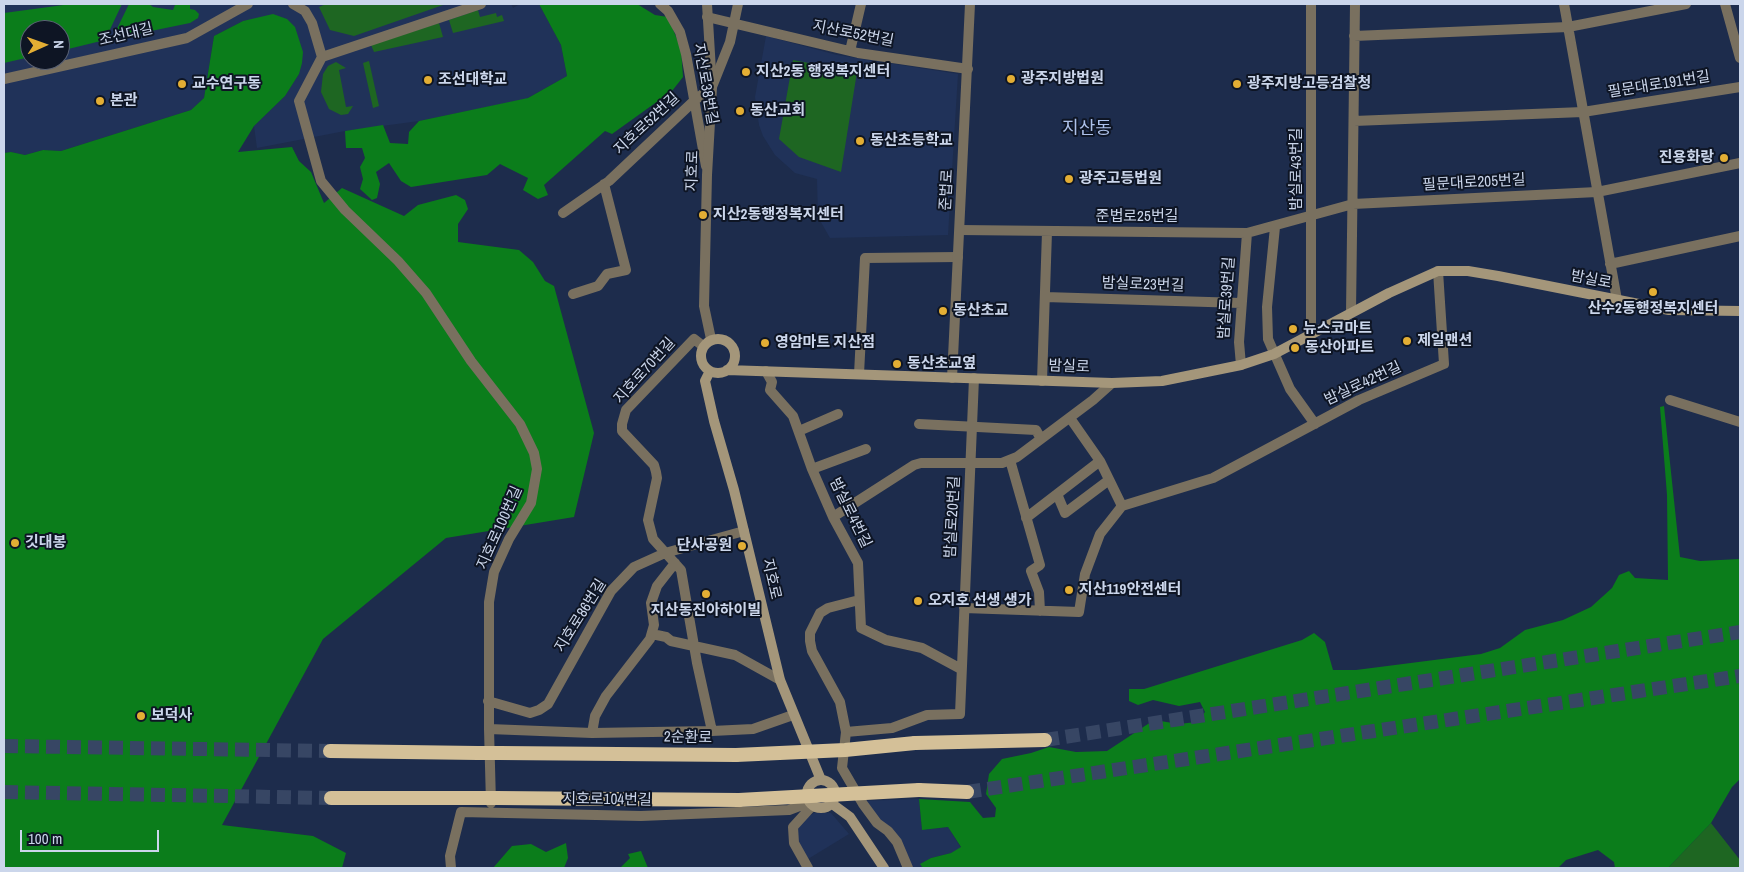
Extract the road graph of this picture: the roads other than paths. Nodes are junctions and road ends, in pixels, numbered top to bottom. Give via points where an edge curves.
1 (248, 4) edge
2 (292, 4) edge
3 (481, 4) edge
4 (660, 4) edge
5 (707, 4) edge
6 (738, 4) edge
7 (861, 4) edge
8 (970, 4) edge
9 (1312, 4) edge
10 (1355, 4) edge
11 (1564, 4) edge
12 (1686, 4) edge
13 (1725, 4) edge
14 (707, 17) junction
15 (733, 22) junction
16 (1568, 27) junction
17 (1354, 36) junction
18 (850, 51) junction
19 (322, 57) junction
20 (1740, 58) edge
21 (968, 69) junction
22 (4, 79) edge
23 (1354, 81) junction
24 (1312, 83) junction
25 (1740, 87) edge
26 (712, 88) junction
27 (694, 100) junction
28 (1583, 112) junction
29 (1354, 121) junction
30 (1740, 163) edge
31 (707, 175) junction
32 (604, 184) junction
33 (1597, 192) junction
34 (1353, 204) junction
35 (563, 213) dead end
36 (1313, 216) junction
37 (1276, 227) junction
38 (960, 230) junction
39 (1047, 232) junction
40 (1247, 233) junction
41 (1740, 236) edge
42 (958, 257) junction
43 (1610, 264) junction
44 (1438, 271) junction
45 (572, 294) dead end
46 (1045, 297) junction
47 (1617, 300) junction
48 (1241, 303) junction
49 (1740, 311) edge
50 (1352, 312) junction
51 (1311, 334) junction
52 (707, 343) junction
53 (1274, 354) junction
54 (1240, 365) junction
55 (728, 370) junction
56 (710, 371) junction
57 (766, 371) junction
58 (859, 374) junction
59 (952, 378) junction
60 (974, 378) junction
61 (1042, 381) junction
62 (1112, 383) junction
63 (1670, 400) dead end
64 (838, 414) dead end
65 (1070, 418) junction
66 (1740, 422) edge
67 (919, 424) dead end
68 (1315, 424) junction
69 (973, 428) junction
70 (798, 431) junction
71 (1038, 435) junction
72 (866, 449) dead end
73 (1010, 460) junction
74 (1100, 461) junction
75 (971, 462) junction
76 (812, 469) junction
77 (1109, 480) junction
78 (1057, 494) junction
79 (1122, 506) junction
80 (833, 517) junction
81 (1026, 518) junction
82 (744, 532) junction
83 (665, 553) junction
84 (675, 563) junction
85 (860, 600) junction
86 (964, 608) junction
87 (1040, 611) junction
88 (652, 634) junction
89 (695, 645) junction
90 (961, 669) junction
91 (780, 680) junction
92 (488, 700) junction
93 (793, 715) junction
94 (489, 729) junction
95 (712, 731) junction
96 (846, 732) junction
97 (592, 733) junction
98 (1045, 740) tunnel mouth
99 (330, 751) tunnel mouth
100 (820, 780) junction
101 (967, 792) tunnel mouth
102 (332, 798) tunnel mouth
103 (831, 803) junction
104 (811, 804) junction
105 (491, 812) junction
106 (452, 868) edge
107 (808, 868) edge
108 (884, 868) edge
109 (908, 868) edge

1 - 22 street, 조선대길 via 187,38
2 - 19 street via 305,11 312,23
3 - 19 street
4 - 27 street, 지산로38번길 via 680,32
5 - 14 street, 지호로
6 - 15 street
7 - 18 street
8 - 21 street, 준법로
9 - 24 street, 밤실로43번길
10 - 17 street
11 - 16 street
12 - 16 street
13 - 20 street
14 - 15 street, 지산로52번길
14 - 26 street, 지호로
15 - 18 street, 지산로52번길
15 - 26 street via 730,42
16 - 17 street
16 - 28 street
17 - 23 street
18 - 21 street, 지산로52번길
19 - 92 street, 지호로100번길 via 299,101 322,181 345,210 398,261 426,294 471,361 520,424 534,454 537,468 531,503 509,538 494,572 489,602
21 - 38 street, 준법로
23 - 24 street
23 - 29 street
24 - 36 street, 밤실로43번길
25 - 28 street, 필문대로191번길
26 - 27 street, 지호로52번길
26 - 31 street, 지호로
27 - 31 street, 지산로38번길
27 - 32 street, 지호로52번길
28 - 29 street, 필문대로191번길
28 - 33 street
29 - 34 street
30 - 33 street
31 - 52 street, 지호로 via 704,306
32 - 35 street, 지호로52번길
32 - 45 street via 626,270 607,274 598,286
33 - 34 street, 필문대로205번길
33 - 43 street
34 - 36 street, 필문대로205번길
34 - 50 street
36 - 37 street, 준법로25번길
36 - 51 street, 밤실로43번길
37 - 40 street, 준법로25번길
37 - 53 street via 1267,307 1268,338
38 - 39 street, 준법로25번길
38 - 42 street, 준법로
39 - 40 street, 준법로25번길
39 - 46 street
40 - 48 street, 밤실로39번길
41 - 43 street
42 - 58 street via 865,258
42 - 59 street, 준법로
43 - 47 street
44 - 47 main road, 밤실로 via 1468,271
44 - 50 main road, 밤실로
44 - 68 street, 밤실로42번길 via 1444,364 1359,400
46 - 48 street, 밤실로23번길
46 - 61 street
47 - 49 main road, 밤실로 via 1669,310
48 - 54 street, 밤실로39번길
50 - 51 main road, 밤실로
51 - 53 main road, 밤실로
52 - 55 main road via 723,339 732,346 735,358
52 - 56 main road, 지호로 via 701,360
52 - 83 street, 지호로70번길 via 694,339 626,410 622,424 622,431 654,465 658,478 648,520 653,539
53 - 54 main road, 밤실로
53 - 68 street, 밤실로42번길 via 1290,389
54 - 62 main road, 밤실로 via 1162,381
55 - 56 main road
55 - 57 main road, 밤실로
56 - 82 main road, 지호로 via 705,381
57 - 58 main road, 밤실로
57 - 70 street, 밤실로4번길 via 772,382 770,390 793,416
58 - 59 main road, 밤실로
59 - 60 main road, 밤실로
60 - 61 main road, 밤실로
60 - 69 street, 밤실로20번길
61 - 62 main road, 밤실로
62 - 65 street
63 - 66 street
64 - 70 street
65 - 71 street
65 - 74 street
67 - 69 street
68 - 79 street via 1213,478
69 - 71 street
69 - 75 street, 밤실로20번길
70 - 76 street, 밤실로4번길
71 - 73 street
72 - 76 street, 밤실로4번길
73 - 75 street via 1002,463
73 - 81 street
74 - 77 street
74 - 78 street
75 - 80 street via 914,465
75 - 86 street, 밤실로20번길
76 - 80 street, 밤실로4번길
77 - 78 street via 1065,513
77 - 79 street
78 - 81 street
79 - 87 street via 1100,534 1085,574 1079,612
80 - 85 street, 밤실로4번길 via 858,563
81 - 87 street via 1040,565 1031,571 1039,592
82 - 83 street, 지호로86번길
82 - 91 main road, 지호로
83 - 84 street, 지호로70번길
83 - 92 street, 지호로86번길 via 634,567 611,591 548,704 530,713
84 - 88 street via 657,586 651,603
84 - 89 street, 지호로70번길 via 681,570
85 - 90 street, 밤실로4번길 via 861,628 886,640 922,648
85 - 96 street via 820,613 810,633 812,651 840,702
86 - 87 street
86 - 90 street, 밤실로20번길
88 - 89 street via 666,637 671,642
88 - 97 street via 606,696 595,716
89 - 91 street via 735,654
89 - 95 street, 지호로70번길 via 696,664
90 - 96 street, 밤실로20번길 via 960,714 927,715 892,728
91 - 93 main road, 지호로
92 - 94 street, 지호로100번길
93 - 95 street via 753,729
93 - 100 main road, 지호로
94 - 97 street
94 - 105 street, 지호로100번길
95 - 97 street
96 - 109 street via 842,768 877,823 897,842
98 - 99 highway, 2순환로, bridge via 915,743 736,755
100 - 103 main road via 832,786
100 - 104 main road via 809,786 807,794
101 - 102 highway, bridge via 919,790 739,800
103 - 104 main road via 824,807
103 - 108 main road via 850,817
104 - 105 street, 지호로104번길 via 790,810 658,816
104 - 107 street via 793,826 794,843
105 - 106 street, 지호로104번길 via 461,812 450,856

